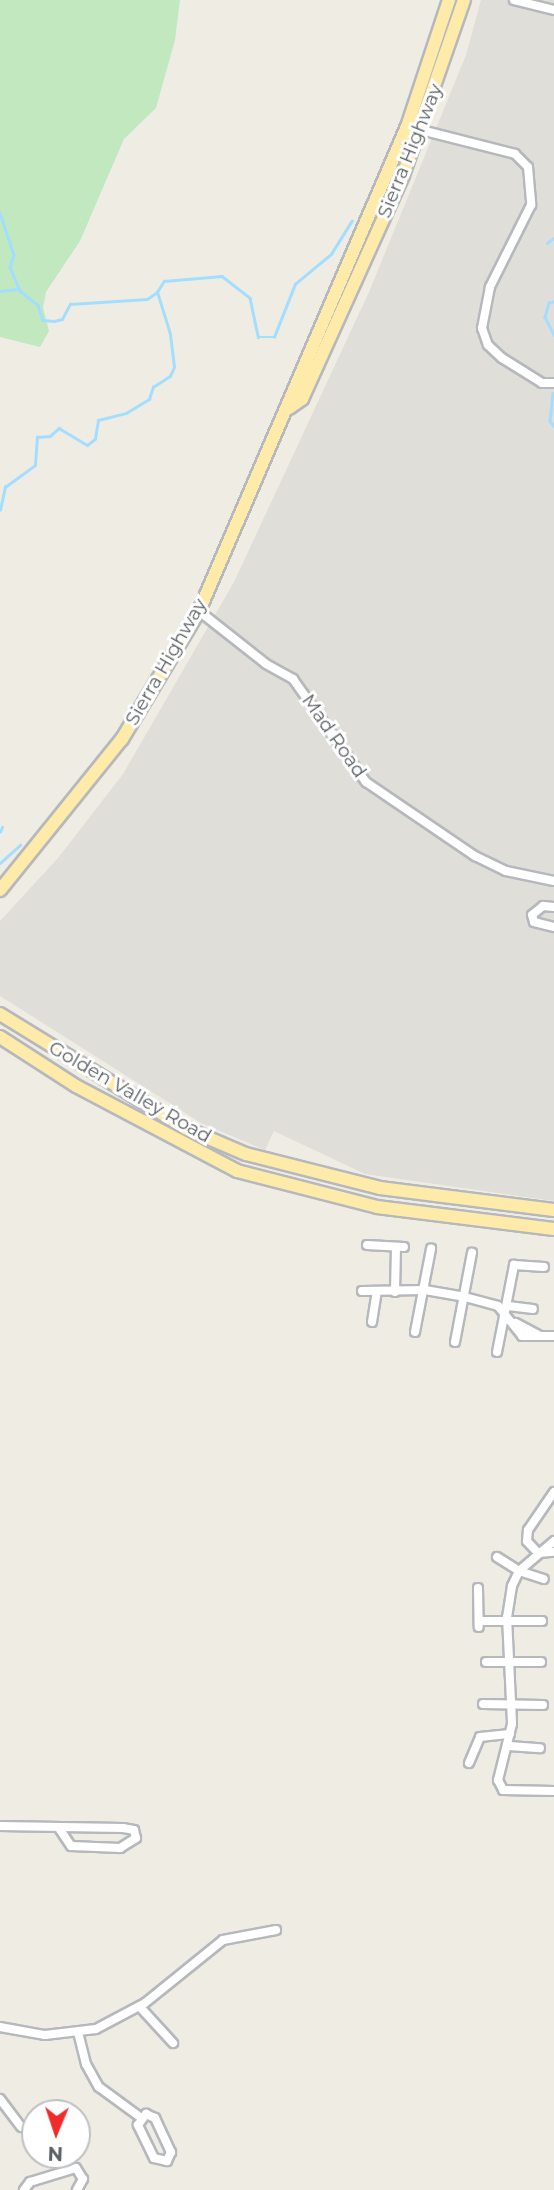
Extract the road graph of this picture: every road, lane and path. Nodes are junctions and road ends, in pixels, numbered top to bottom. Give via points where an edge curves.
1 (449, 0) edge
2 (464, 0) edge
3 (514, 0) edge
4 (554, 10) edge
5 (421, 130) junction
6 (554, 383) edge
7 (289, 408) junction
8 (199, 611) junction
9 (554, 881) edge
10 (0, 890) edge
11 (554, 907) edge
12 (554, 927) edge
13 (0, 1014) edge
14 (0, 1037) edge
15 (554, 1210) edge
16 (554, 1229) edge
17 (367, 1245) dead end
18 (431, 1249) dead end
19 (472, 1253) dead end
20 (544, 1267) dead end
21 (362, 1290) dead end
22 (423, 1290) junction
23 (377, 1292) junction
24 (396, 1292) junction
25 (465, 1297) junction
26 (533, 1309) dead end
27 (507, 1310) junction
28 (372, 1322) dead end
29 (415, 1332) dead end
30 (554, 1336) edge
31 (455, 1342) dead end
32 (497, 1352) dead end
33 (554, 1492) edge
34 (554, 1542) edge
35 (554, 1552) edge
36 (538, 1553) junction
37 (497, 1558) dead end
38 (519, 1572) junction
39 (544, 1579) dead end
40 (478, 1588) dead end
41 (542, 1621) dead end
42 (507, 1622) junction
43 (486, 1662) dead end
44 (511, 1662) junction
45 (541, 1662) dead end
46 (483, 1704) dead end
47 (513, 1705) junction
48 (543, 1705) dead end
49 (510, 1734) junction
50 (509, 1746) junction
51 (540, 1748) dead end
52 (469, 1763) dead end
53 (554, 1791) edge
54 (0, 1826) edge
55 (59, 1828) junction
56 (276, 1930) dead end
57 (140, 2007) junction
58 (0, 2027) edge
59 (78, 2032) junction
60 (173, 2043) dead end
61 (0, 2099) edge
62 (139, 2118) junction
63 (21, 2127) dead end
64 (24, 2190) edge
65 (77, 2190) edge

1 - 7 main road, Sierra Highway via 408,124 289,393
2 - 5 main road, Sierra Highway
3 - 4 street
5 - 6 street via 515,154 528,167 531,205 490,287 482,328 488,345 502,358 542,383
5 - 7 main road, Sierra Highway via 303,400
7 - 8 main road, Sierra Highway
8 - 9 street, Mad Road via 266,664 293,679 366,782 475,856 506,871
8 - 10 main road, Sierra Highway via 122,739
11 - 12 street via 543,906 532,915 534,922
13 - 15 main road, Golden Valley Road via 186,1128 246,1154 380,1188
14 - 16 main road, Golden Valley Road via 76,1086 237,1171 377,1207
17 - 24 street via 400,1247
18 - 22 street
19 - 25 street
20 - 27 street via 513,1265
21 - 23 street
22 - 24 street
22 - 25 street
22 - 29 street
23 - 24 street
23 - 28 street
25 - 27 street
25 - 31 street
26 - 27 street
27 - 30 street via 516,1323 539,1335
27 - 32 street
33 - 36 street via 528,1530 527,1541
34 - 36 street
35 - 36 street
36 - 38 street
37 - 38 street
38 - 39 street
38 - 42 street via 512,1586
40 - 42 street via 480,1624
41 - 42 street
42 - 44 street
43 - 44 street
44 - 45 street
44 - 47 street
46 - 47 street
47 - 48 street
47 - 49 street
49 - 50 street
49 - 52 street via 480,1737
50 - 51 street
50 - 53 street via 498,1786 511,1791
54 - 55 street
55 - 55 street via 71,1846 120,1848 136,1838 134,1830 123,1828
56 - 57 street via 223,1940
57 - 59 street via 123,2018
57 - 60 street
58 - 59 street via 45,2035
59 - 62 street via 86,2064 99,2087
61 - 63 street
62 - 62 street via 154,2158 167,2161 171,2152 155,2118 149,2114
64 - 65 street via 30,2182 76,2168 83,2179

